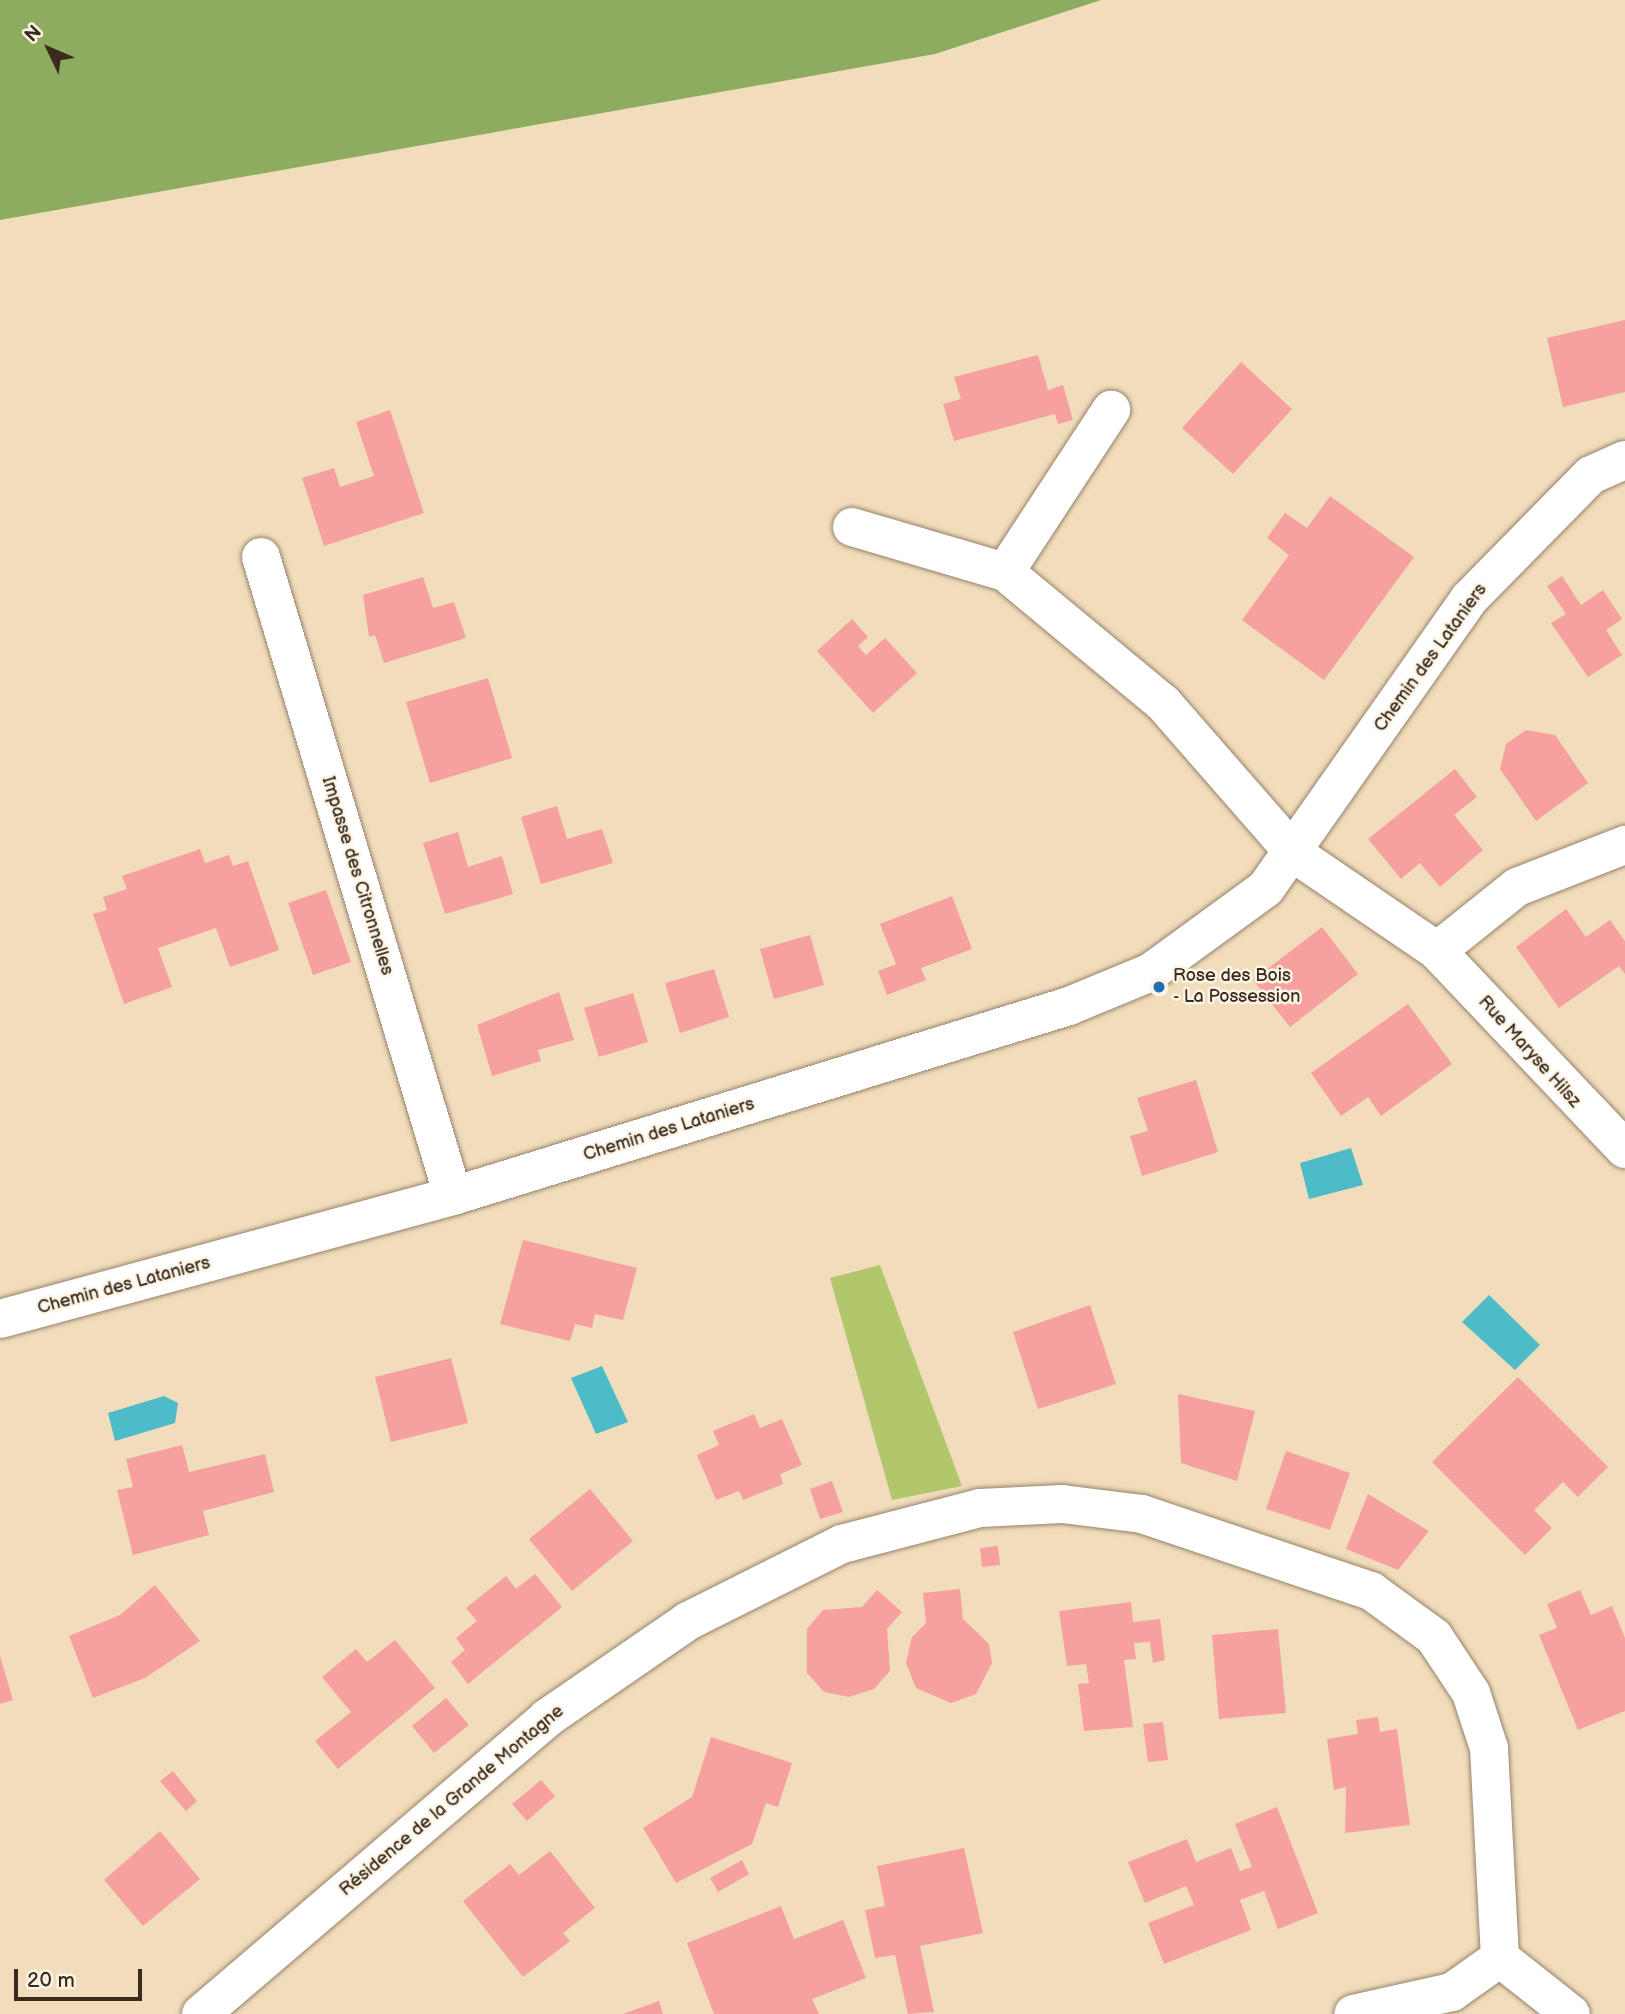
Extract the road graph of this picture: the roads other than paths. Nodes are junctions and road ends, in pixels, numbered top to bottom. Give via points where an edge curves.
1 (1111, 410) dead end
2 (1625, 460) edge
3 (852, 527) dead end
4 (261, 557) dead end
5 (1004, 572) junction
6 (1625, 845) edge
7 (1295, 854) junction
8 (1437, 951) junction
9 (1625, 1149) edge
10 (453, 1196) junction
11 (0, 1319) edge
12 (1500, 1958) junction
13 (201, 2014) edge
14 (1353, 2014) edge
15 (1571, 2014) edge

1 - 5 street
2 - 7 street, Chemin des Lataniers via 1591,475 1469,599
3 - 5 street
4 - 10 street, Impasse des Citronnelles
5 - 7 street via 1164,704
6 - 8 street via 1517,887
7 - 8 street, Rue Maryse Hilsz
7 - 10 street, Chemin des Lataniers via 1226,922 1151,972 1069,1006
8 - 9 street, Rue Maryse Hilsz
10 - 11 street, Chemin des Lataniers
12 - 13 street, Résidence de la Grande Montagne via 1489,1748 1471,1693 1434,1637 1371,1591 1142,1514 1048,1505 980,1508 842,1544 688,1621 547,1718
12 - 14 street via 1452,1992
12 - 15 street

